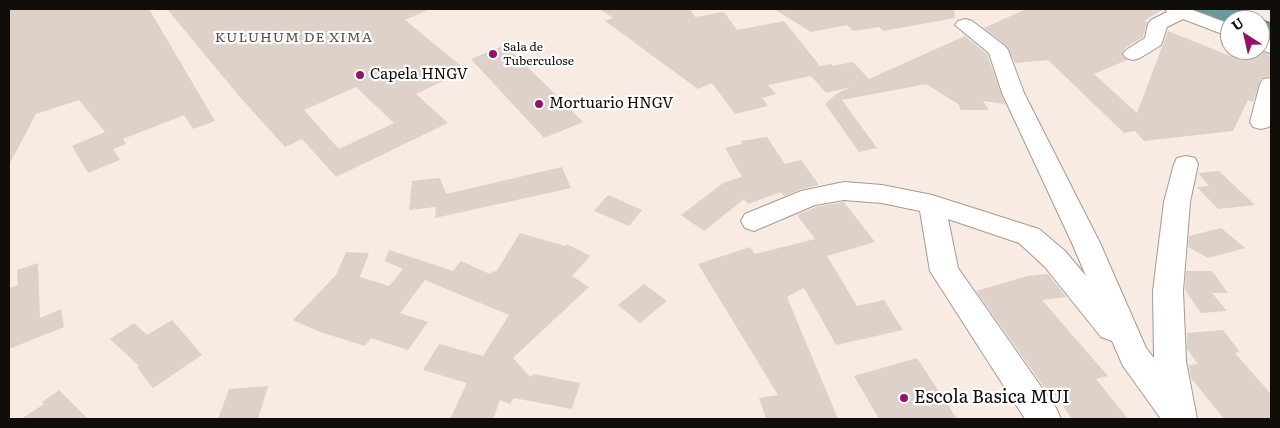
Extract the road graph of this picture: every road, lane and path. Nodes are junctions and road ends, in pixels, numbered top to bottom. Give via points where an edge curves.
1 (1178, 10) edge
2 (965, 25) dead end
3 (1220, 27) edge
4 (1133, 54) dead end
5 (1271, 84) edge
6 (1262, 122) dead end
7 (1186, 164) dead end
8 (932, 204) junction
9 (754, 221) dead end
10 (1134, 356) junction
11 (1044, 419) edge
12 (1180, 419) edge

1 - 3 street
1 - 4 street via 1158,24 1154,41
2 - 10 street via 998,50 1014,93 1086,243
5 - 6 street
7 - 12 street via 1177,202 1168,291 1170,361
8 - 9 street via 882,194 844,191 810,197
8 - 10 street via 1030,236 1055,259
8 - 11 street via 944,271
10 - 12 street

